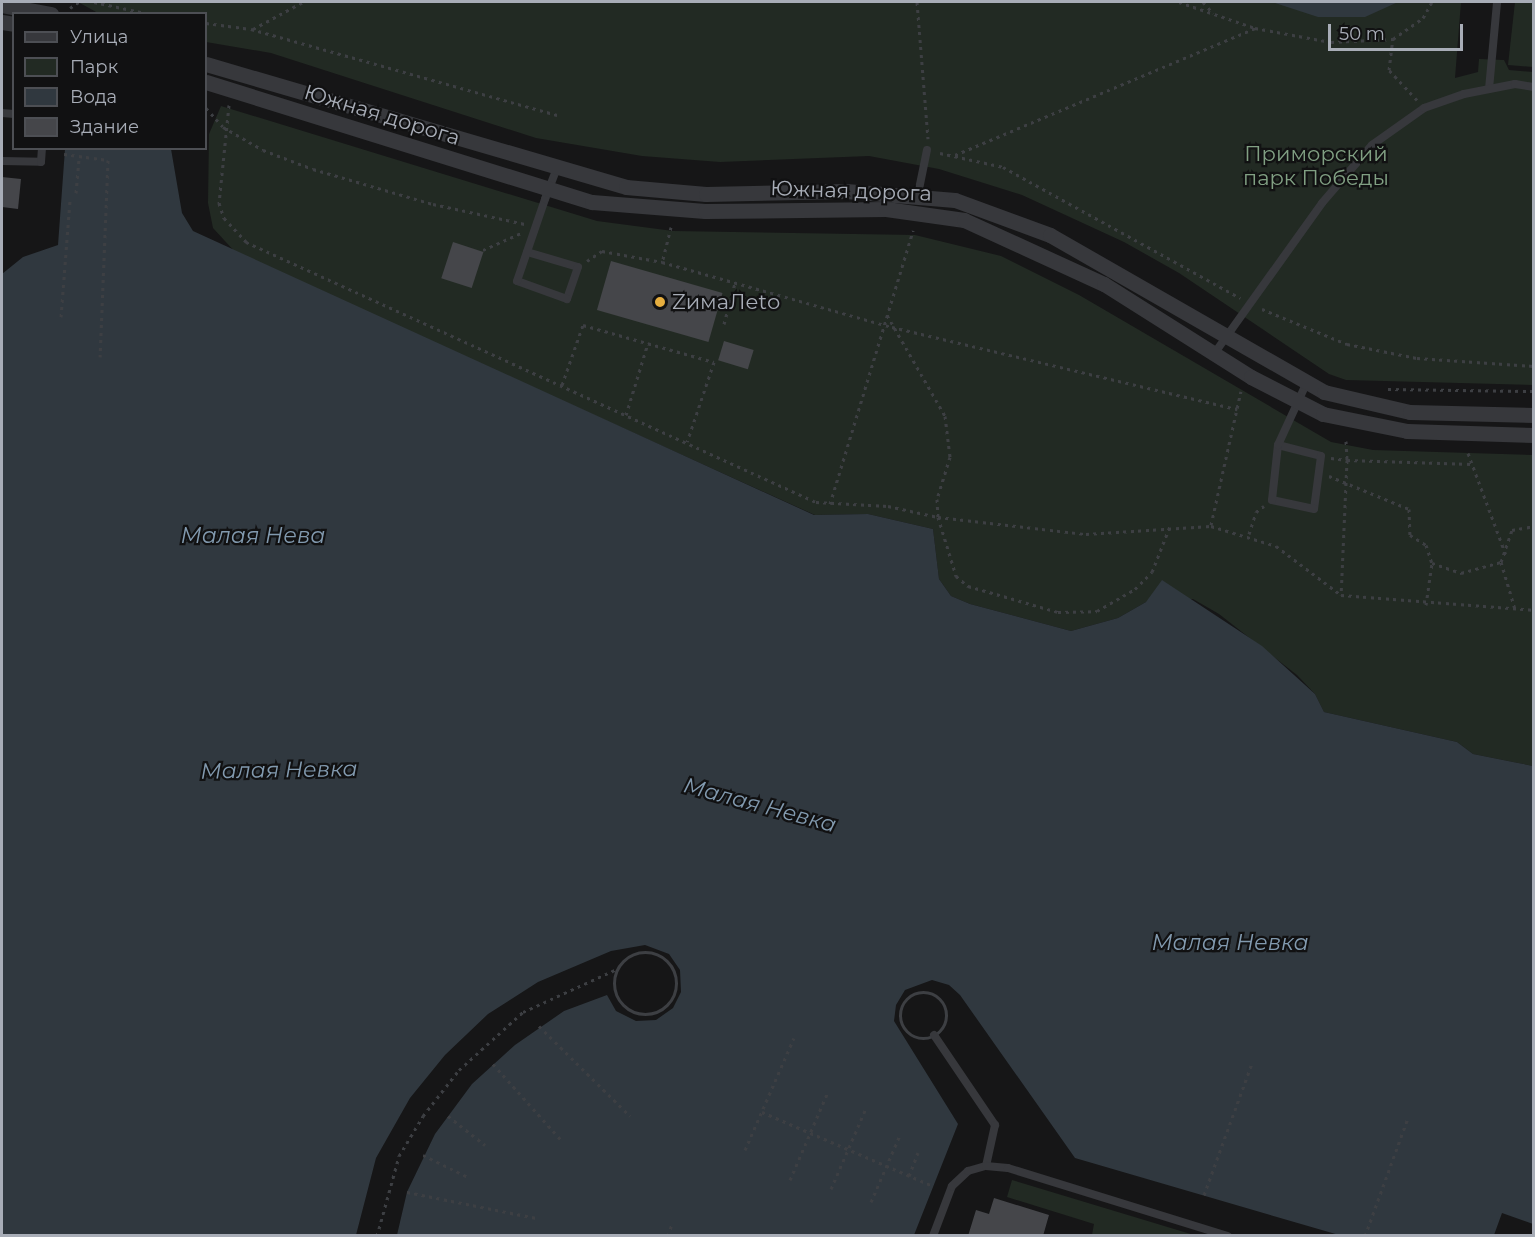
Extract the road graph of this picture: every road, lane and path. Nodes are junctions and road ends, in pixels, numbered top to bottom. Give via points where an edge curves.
1 (79, 2) edge
2 (94, 2) edge
3 (303, 2) edge
4 (917, 2) edge
5 (1179, 2) edge
6 (1203, 2) edge
7 (1432, 2) edge
8 (1497, 2) edge
9 (2, 5) edge
10 (70, 8) dead end
11 (40, 12) edge
12 (141, 12) edge
13 (1214, 14) junction
14 (207, 23) edge
15 (1255, 28) junction
16 (251, 30) junction
17 (1393, 39) junction
18 (207, 63) edge
19 (243, 76) junction
20 (207, 82) edge
21 (1533, 87) edge
22 (1489, 89) junction
23 (234, 95) junction
24 (1424, 108) junction
25 (207, 109) edge
26 (557, 115) dead end
27 (223, 128) junction
28 (42, 150) edge
29 (927, 150) junction
30 (64, 154) dead end
31 (79, 156) junction
32 (953, 156) junction
33 (2, 161) edge
34 (556, 170) junction
35 (549, 189) junction
36 (662, 191) junction
37 (76, 193) dead end
38 (70, 199) dead end
39 (917, 204) junction
40 (662, 209) junction
41 (536, 226) junction
42 (671, 227) dead end
43 (913, 230) dead end
44 (483, 250) dead end
45 (527, 252) junction
46 (662, 261) junction
47 (578, 267) junction
48 (735, 283) junction
49 (1252, 304) junction
50 (887, 315) junction
51 (60, 317) dead end
52 (724, 324) dead end
53 (885, 325) junction
54 (892, 327) junction
55 (1228, 336) junction
56 (648, 343) junction
57 (1215, 354) junction
58 (100, 357) dead end
59 (1533, 366) edge
60 (1307, 382) junction
61 (562, 385) junction
62 (1241, 389) dead end
63 (1379, 390) dead end
64 (1533, 391) edge
65 (1296, 403) junction
66 (1237, 409) junction
67 (626, 415) junction
68 (1533, 415) edge
69 (1533, 435) edge
70 (1346, 441) dead end
71 (687, 442) junction
72 (1278, 445) junction
73 (1468, 453) dead end
74 (1321, 456) junction
75 (1347, 460) junction
76 (1472, 464) junction
77 (1319, 472) junction
78 (1348, 482) junction
79 (1272, 500) junction
80 (830, 504) junction
81 (938, 517) junction
82 (1170, 526) junction
83 (1211, 526) junction
84 (1533, 526) edge
85 (1249, 534) junction
86 (1506, 555) junction
87 (1501, 562) junction
88 (1432, 563) junction
89 (1341, 595) junction
90 (1426, 605) junction
91 (1516, 610) junction
92 (1533, 610) edge
93 (617, 969) junction
94 (539, 1026) dead end
95 (934, 1035) junction
96 (794, 1038) dead end
97 (1252, 1062) dead end
98 (493, 1064) dead end
99 (827, 1094) dead end
100 (866, 1108) dead end
101 (762, 1113) junction
102 (448, 1116) dead end
103 (630, 1116) dead end
104 (1408, 1118) dead end
105 (810, 1133) junction
106 (900, 1135) dead end
107 (562, 1141) dead end
108 (485, 1145) dead end
109 (745, 1150) dead end
110 (848, 1150) junction
111 (918, 1153) dead end
112 (423, 1155) dead end
113 (886, 1166) junction
114 (986, 1166) junction
115 (909, 1176) junction
116 (468, 1177) dead end
117 (790, 1180) dead end
118 (933, 1186) dead end
119 (831, 1189) dead end
120 (407, 1192) dead end
121 (1204, 1195) dead end
122 (871, 1202) dead end
123 (536, 1218) dead end
124 (672, 1224) dead end
125 (376, 1236) edge
126 (668, 1236) edge
127 (933, 1236) edge
128 (1228, 1236) edge
129 (1365, 1236) edge

1 - 10 path
2 - 12 path
3 - 16 path
4 - 29 path
5 - 13 path
6 - 13 path
7 - 17 path via 1423,18
8 - 22 lane
9 - 11 street
13 - 15 path
14 - 16 path
15 - 17 path via 1331,42
15 - 32 path
16 - 26 path
17 - 24 path via 1389,70
18 - 19 street, Южная дорога
19 - 23 lane
19 - 34 street, Южная дорога
20 - 23 street, Южная дорога
21 - 22 lane
22 - 24 lane
23 - 27 path
23 - 35 street, Южная дорога
24 - 49 lane via 1372,145 1322,203
25 - 27 path
27 - 41 path via 263,150 313,169 433,204
27 - 61 path via 219,203 224,218 246,242
28 - 33 lane via 41,162
29 - 32 path
29 - 39 lane
30 - 31 path
31 - 37 path
31 - 58 path via 108,160
32 - 49 path via 1003,167
34 - 35 lane
34 - 36 street, Южная дорога via 595,182
35 - 40 street, Южная дорога via 592,202
35 - 41 lane
36 - 39 street, Южная дорога
36 - 40 lane
38 - 51 path
39 - 40 street, Южная дорога
39 - 55 street, Южная дорога via 956,200 1050,235
39 - 57 street, Южная дорога via 964,220 1093,279
41 - 44 path
41 - 45 lane
42 - 46 path
43 - 50 path
45 - 47 lane
45 - 47 lane via 517,282 567,299
46 - 47 path via 602,251
46 - 48 path
48 - 52 path
48 - 53 path
49 - 55 lane
49 - 59 path via 1347,344 1417,358
50 - 53 path
50 - 54 path
53 - 54 path
53 - 80 path
54 - 66 path
54 - 81 path via 945,416 950,458 937,499
55 - 57 lane
55 - 60 street, Южная дорога
56 - 61 path via 583,325
56 - 67 path
56 - 71 path via 714,362
57 - 65 street, Южная дорога
60 - 65 lane
60 - 68 street, Южная дорога via 1353,402 1410,412
61 - 67 path
62 - 66 path
63 - 64 path
65 - 69 street, Южная дорога via 1347,422 1407,431
65 - 72 lane
66 - 83 path
67 - 71 path
70 - 75 path
71 - 80 path
72 - 74 lane
72 - 79 lane
73 - 76 path
74 - 75 path
74 - 77 lane
75 - 76 path
75 - 78 path
76 - 86 path
77 - 78 path
77 - 79 lane via 1314,509
78 - 88 path via 1409,509 1410,535 1426,545
78 - 89 path
79 - 85 path via 1256,512
80 - 81 path via 888,506
81 - 82 path via 1086,534
81 - 82 path via 956,576 968,586 1078,613 1115,603 1135,589 1152,572
82 - 83 path
83 - 85 path
84 - 86 path via 1512,530
85 - 89 path via 1292,556
86 - 87 path
87 - 88 path via 1461,573
87 - 91 path
88 - 90 path
89 - 90 path
90 - 91 path
91 - 92 path
93 - 93 path via 636,953 656,954 674,971 673,996 656,1012 630,1010 615,990
93 - 125 path via 523,1012 459,1070 423,1116 399,1156
94 - 103 path
95 - 95 path via 946,1018 943,1003 930,994 915,994 903,1005 903,1025 919,1038
95 - 114 lane via 995,1125
96 - 101 path
97 - 121 path
98 - 107 path
99 - 105 path
100 - 110 path
101 - 105 path
101 - 109 path
102 - 108 path
104 - 129 path
105 - 110 path
105 - 117 path
106 - 113 path
110 - 113 path
110 - 119 path
111 - 115 path
112 - 116 path
113 - 115 path
113 - 122 path
114 - 127 lane via 968,1171 952,1186
114 - 128 lane via 1008,1168
115 - 118 path
120 - 123 path
124 - 126 path

